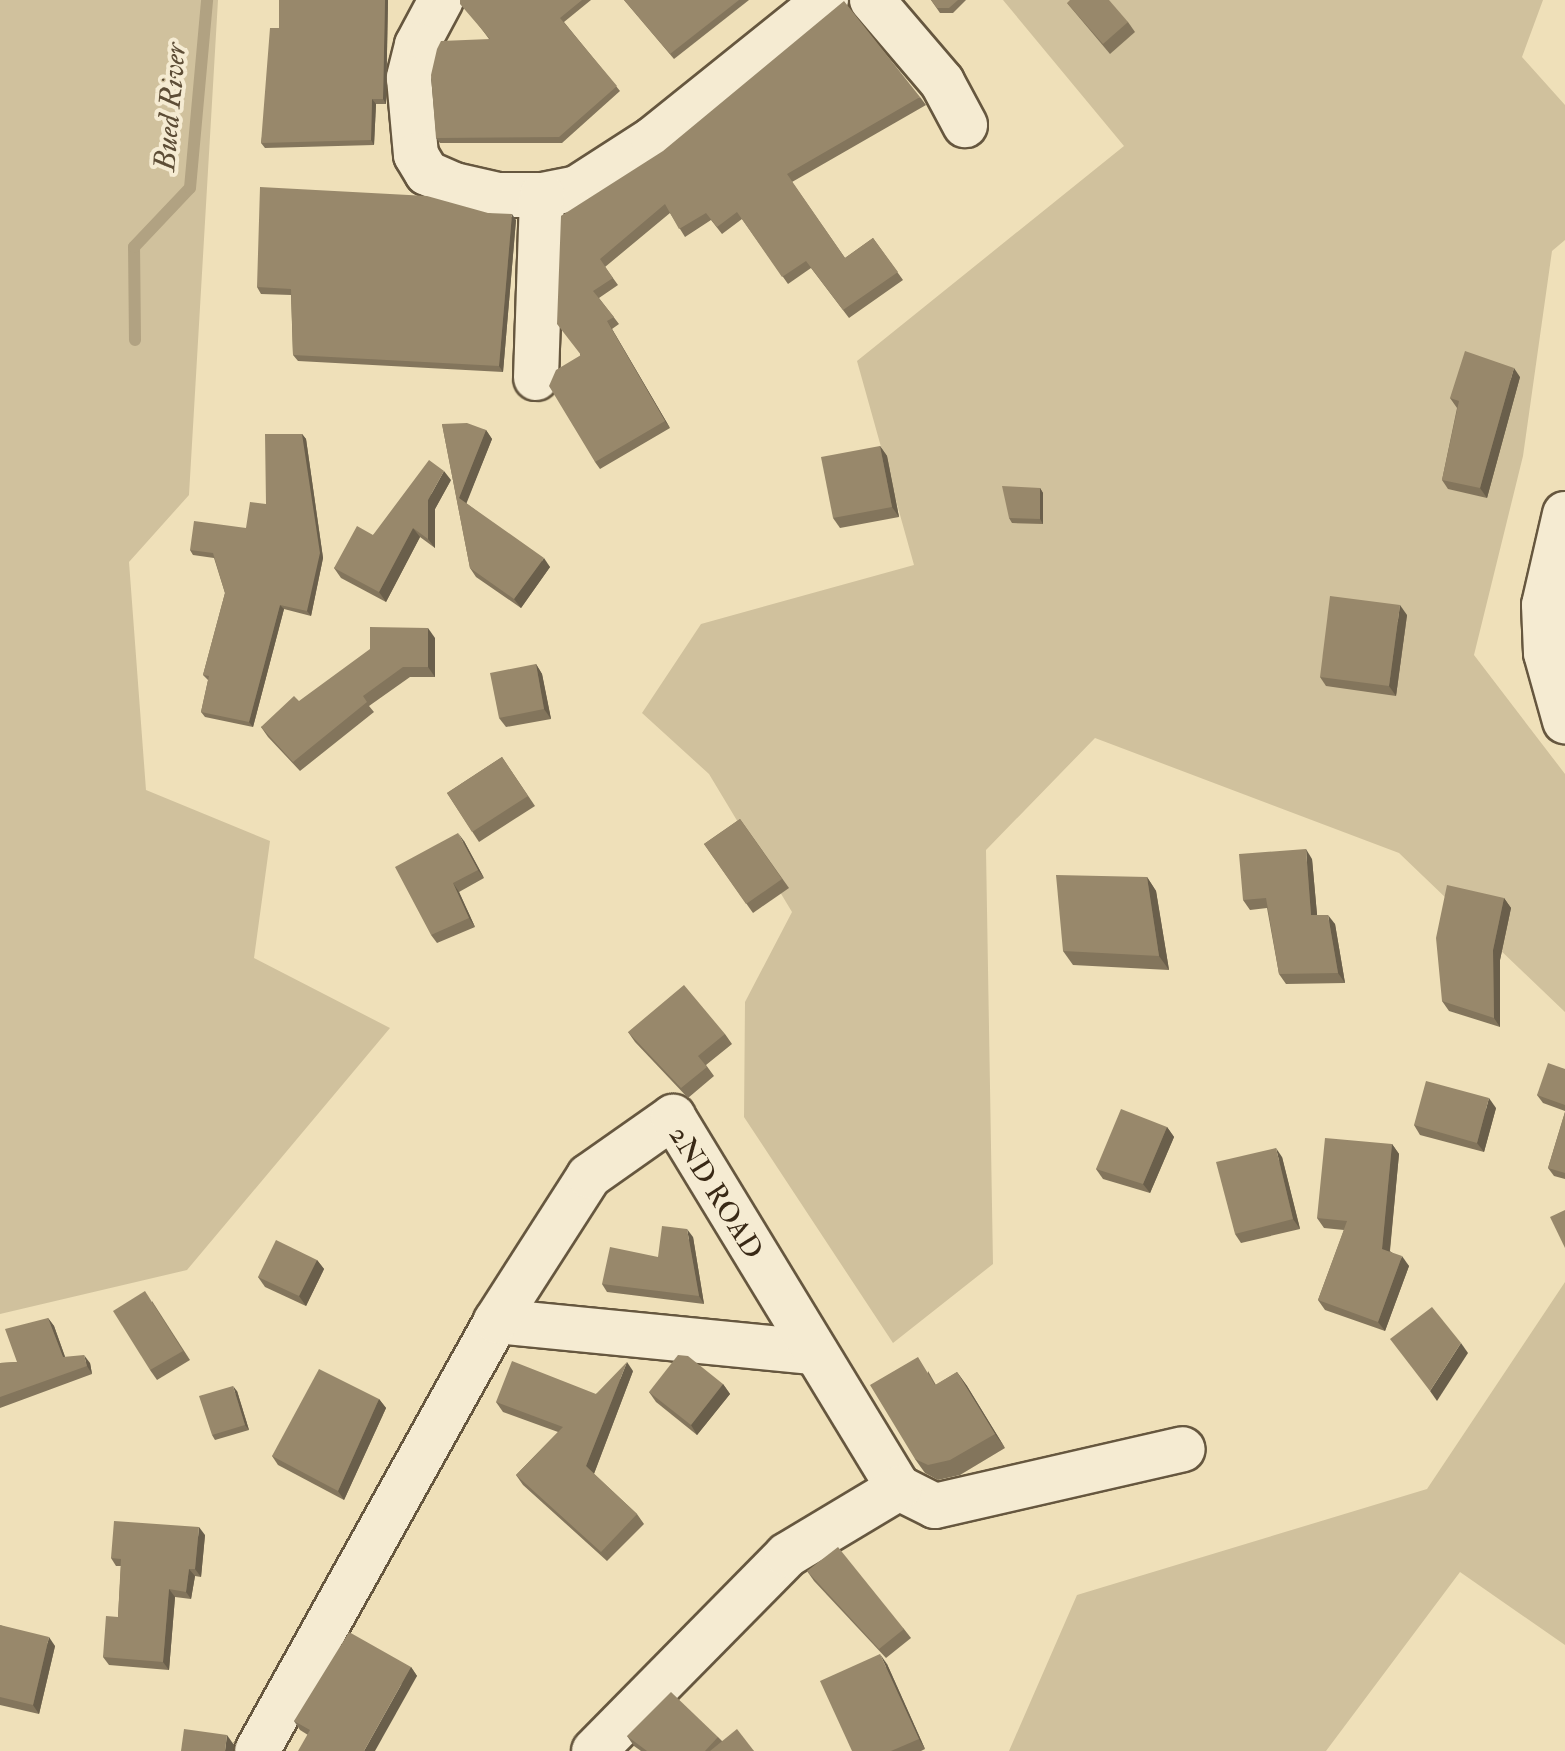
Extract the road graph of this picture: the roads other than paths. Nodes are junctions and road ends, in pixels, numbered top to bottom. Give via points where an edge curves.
1 (441, 0) edge
2 (826, 0) edge
3 (872, 0) edge
4 (965, 125) dead end
5 (542, 195) junction
6 (536, 378) dead end
7 (1565, 514) edge
8 (1565, 721) edge
9 (496, 1321) junction
10 (813, 1352) junction
11 (1183, 1449) dead end
12 (899, 1488) junction
13 (257, 1751) edge
14 (594, 1751) edge

1 - 5 street via 417,45 409,78 416,155 427,173 454,185 498,195
2 - 5 street via 653,139 577,188
3 - 4 street via 942,82
5 - 6 street
7 - 8 street via 1544,605 1548,666
9 - 10 street
9 - 10 street, 2ND ROAD via 589,1176 673,1117
9 - 13 street, 2ND ROAD
10 - 12 street, 2ND ROAD
11 - 12 street via 935,1506
12 - 14 street via 787,1555

